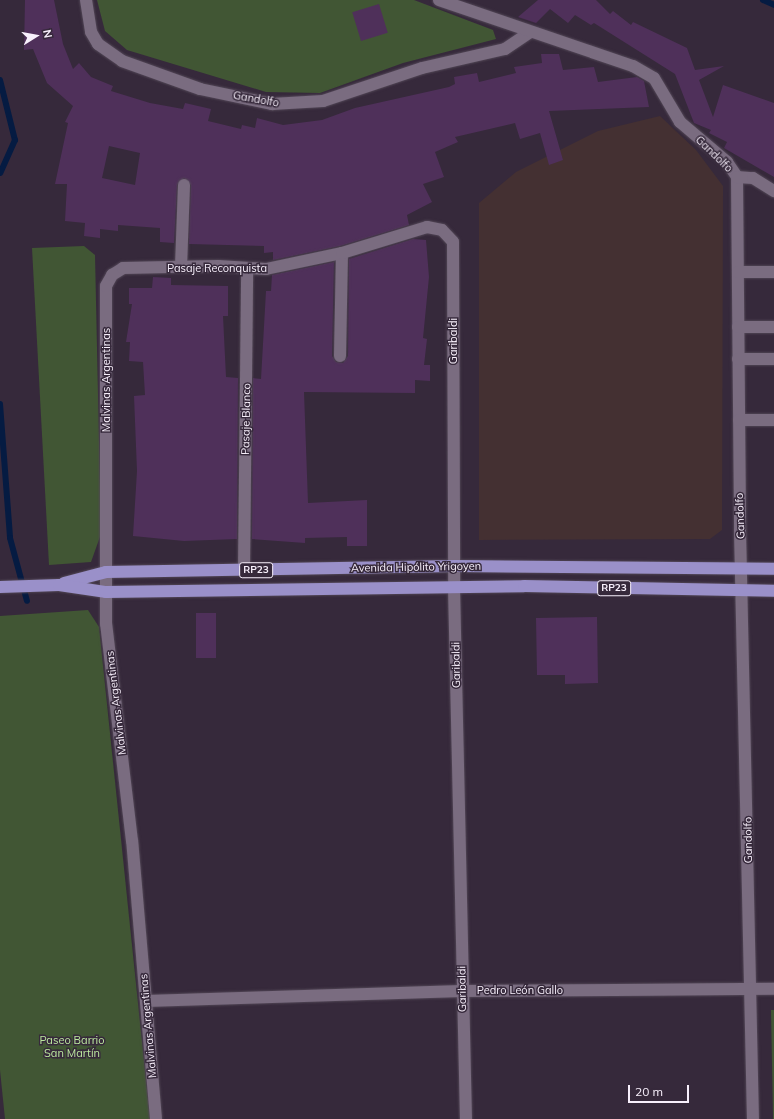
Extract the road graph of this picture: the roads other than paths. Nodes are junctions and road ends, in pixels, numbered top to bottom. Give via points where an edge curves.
1 (86, 0) edge
2 (438, 0) edge
3 (530, 32) junction
4 (737, 177) junction
5 (184, 186) dead end
6 (774, 191) edge
7 (427, 227) joint
8 (342, 253) junction
9 (181, 267) junction
10 (247, 268) junction
11 (738, 272) junction
12 (774, 272) edge
13 (106, 286) joint
14 (738, 326) junction
15 (774, 327) edge
16 (340, 356) dead end
17 (738, 359) junction
18 (774, 359) edge
19 (739, 420) junction
20 (774, 420) edge
21 (455, 566) junction
22 (743, 569) junction
23 (774, 569) edge
24 (244, 571) junction
25 (106, 572) junction
26 (59, 584) junction
27 (4, 587) edge
28 (454, 587) junction
29 (744, 590) junction
30 (774, 591) edge
31 (106, 592) junction
32 (751, 990) junction
33 (774, 990) edge
34 (462, 991) junction
35 (146, 1001) junction
36 (156, 1119) edge
37 (466, 1119) edge
38 (753, 1119) edge

1 - 3 street, Gandolfo via 91,32 98,44 122,61 200,89 272,104 324,100 422,68 505,49
2 - 3 street, Gandolfo
3 - 4 street, Gandolfo via 633,66 654,78 680,122 727,162
4 - 6 street via 752,178
4 - 11 street, Gandolfo
5 - 9 street
7 - 8 street, Pasaje Reconquista
7 - 21 street, Garibaldi via 442,230 453,242
8 - 10 street, Pasaje Reconquista via 266,269
8 - 16 street
9 - 10 street, Pasaje Reconquista
9 - 13 street, Pasaje Reconquista via 124,268 112,275
10 - 24 street, Pasaje Blanco
11 - 12 street
11 - 14 street, Gandolfo
13 - 25 street, Malvinas Argentinas
14 - 15 street
14 - 17 street, Gandolfo
17 - 18 street
17 - 19 street, Gandolfo
19 - 20 street
19 - 22 street, Gandolfo
21 - 22 main road, Avenida Hipólito Yrigoyen / RP23
21 - 24 main road, Avenida Hipólito Yrigoyen / RP23
21 - 28 street, Garibaldi
22 - 23 main road, Avenida Hipólito Yrigoyen / RP23
22 - 29 street, Gandolfo
24 - 25 main road, Avenida Hipólito Yrigoyen / RP23
25 - 26 main road, Avenida Hipólito Yrigoyen / RP23
25 - 31 street, Malvinas Argentinas
26 - 27 main road, Avenida Hipólito Yrigoyen / RP23
26 - 31 main road, Avenida Hipólito Yrigoyen / RP23
28 - 29 main road, Avenida Hipólito Yrigoyen / RP23
28 - 31 main road, Avenida Hipólito Yrigoyen / RP23
28 - 34 street, Garibaldi
29 - 30 main road, Avenida Hipólito Yrigoyen / RP23
29 - 32 street, Gandolfo
31 - 35 street, Malvinas Argentinas via 106,624 132,841
32 - 33 street, Pedro León Gallo
32 - 34 street, Pedro León Gallo
32 - 38 street, Gandolfo
34 - 35 street, Pedro León Gallo
34 - 37 street, Garibaldi
35 - 36 street, Malvinas Argentinas

